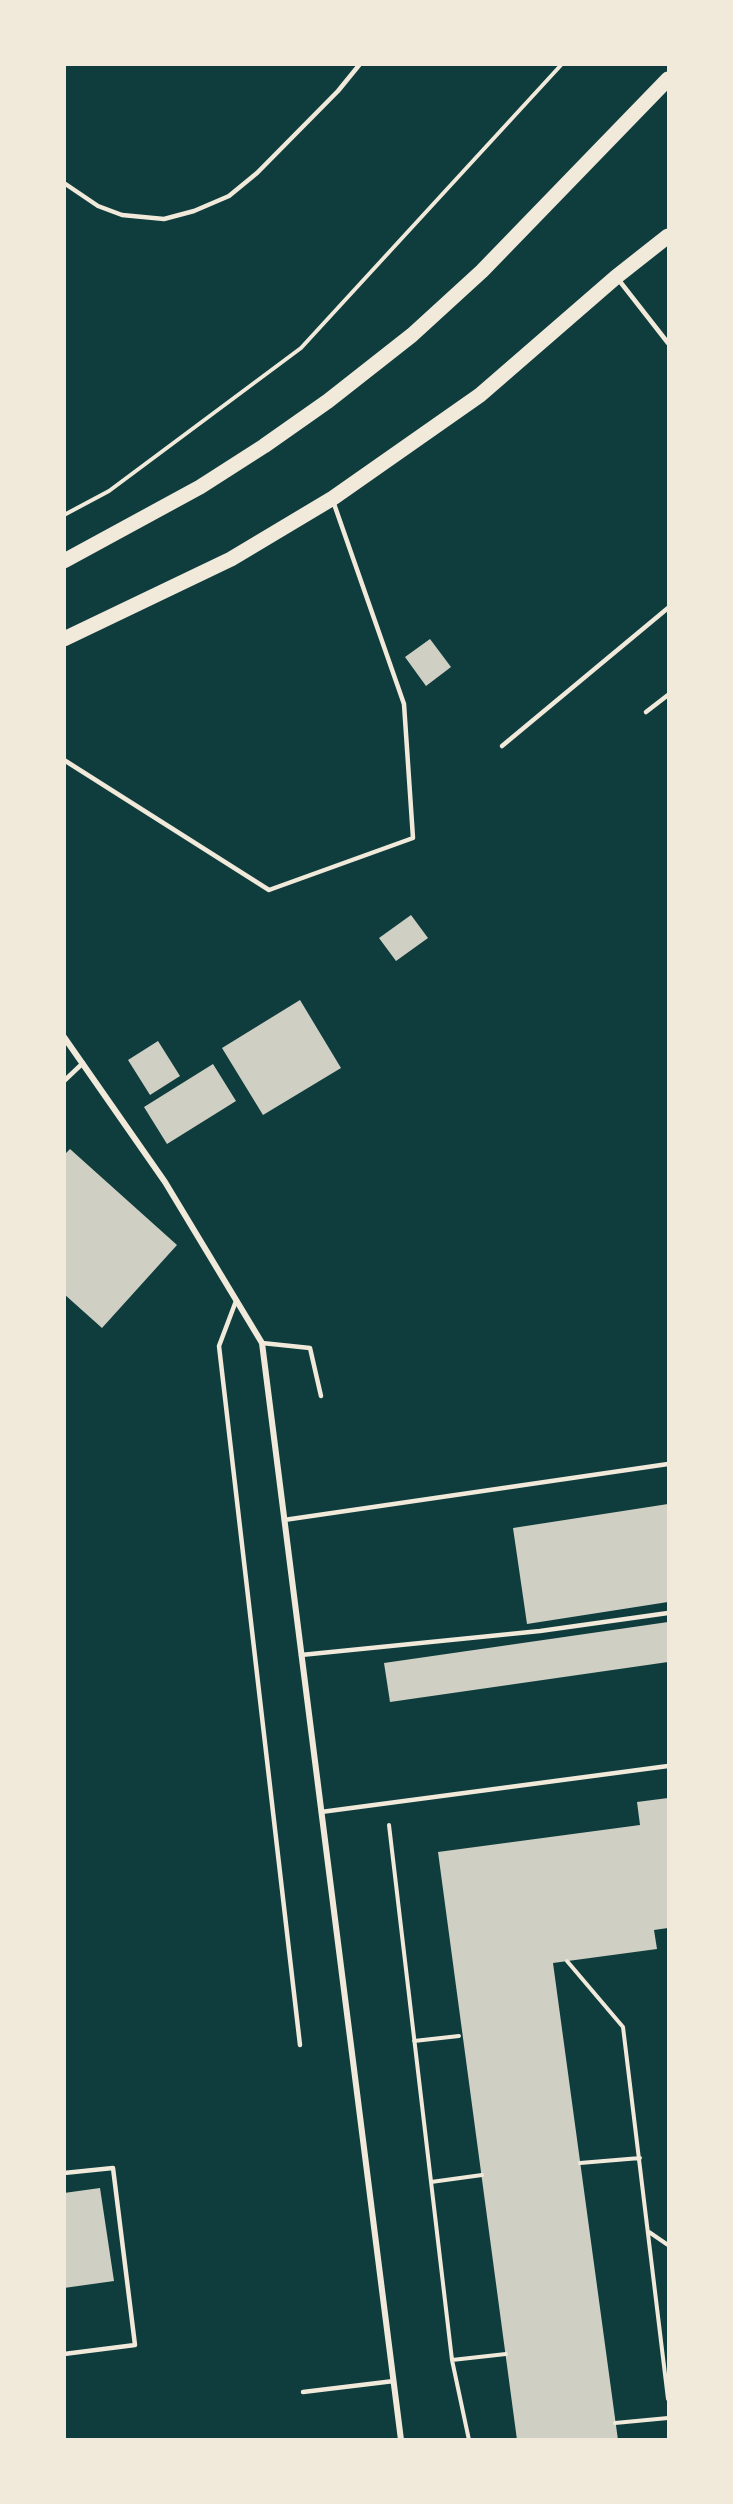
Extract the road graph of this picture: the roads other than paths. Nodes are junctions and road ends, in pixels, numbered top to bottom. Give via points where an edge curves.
1 (360, 64) edge
2 (669, 79) edge
3 (64, 183) edge
4 (669, 236) edge
5 (616, 277) junction
6 (669, 344) edge
7 (333, 498) junction
8 (64, 561) edge
9 (669, 608) edge
10 (64, 639) edge
11 (669, 694) edge
12 (646, 712) dead end
13 (502, 746) dead end
14 (64, 760) edge
15 (64, 1037) edge
16 (83, 1063) junction
17 (64, 1081) edge
18 (236, 1301) junction
19 (261, 1343) junction
20 (321, 1396) dead end
21 (669, 1464) edge
22 (284, 1520) junction
23 (669, 1613) edge
24 (301, 1655) junction
25 (669, 1766) edge
26 (321, 1812) junction
27 (300, 2045) dead end
28 (64, 2173) edge
29 (64, 2354) edge
30 (394, 2381) junction
31 (303, 2392) dead end
32 (401, 2439) edge

1 - 3 lane via 257,173 229,196 194,211 164,219 122,215 98,206
2 - 8 main road via 482,271 412,335 264,446 200,487
4 - 5 main road
5 - 6 lane
5 - 7 main road via 480,395
7 - 10 main road via 231,559
7 - 14 lane via 404,704 413,838 268,890
9 - 13 lane
11 - 12 lane
15 - 16 street
16 - 17 lane
16 - 18 street via 165,1182
18 - 19 street
18 - 27 lane via 219,1346
19 - 20 lane via 310,1348
19 - 22 street
21 - 22 lane
22 - 24 street
23 - 24 lane via 540,1631
24 - 26 street
25 - 26 lane
26 - 30 street
28 - 29 lane via 113,2168 135,2345
30 - 31 lane
30 - 32 street

